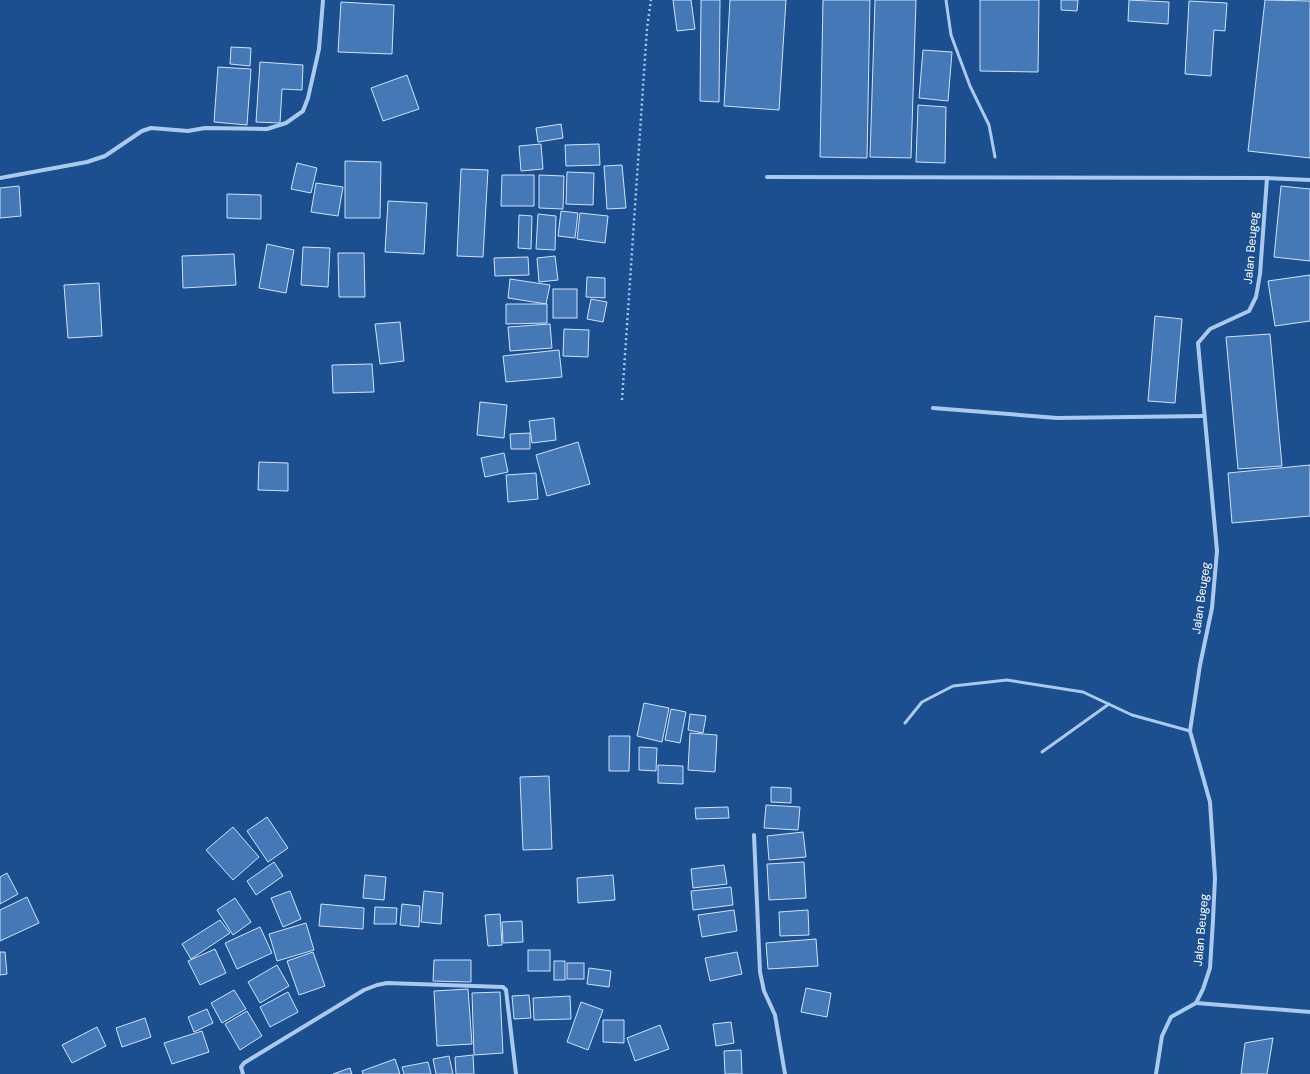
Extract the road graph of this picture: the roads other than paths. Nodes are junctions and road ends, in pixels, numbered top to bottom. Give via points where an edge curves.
1 (323, 0) edge
2 (946, 0) edge
3 (995, 157) dead end
4 (767, 177) dead end
5 (0, 178) edge
6 (1267, 178) junction
7 (1310, 180) edge
8 (933, 408) dead end
9 (1203, 416) junction
10 (1109, 704) junction
11 (905, 723) dead end
12 (1190, 731) junction
13 (1042, 752) dead end
14 (754, 835) dead end
15 (1196, 1003) junction
16 (1310, 1012) edge
17 (242, 1074) edge
18 (516, 1074) edge
19 (785, 1074) edge
20 (1156, 1074) edge

1 - 5 street via 319,49 308,98 303,111 286,123 267,129 205,128 188,132 151,128 142,131 106,156 57,169
2 - 3 lane via 951,35 970,86 989,125
4 - 6 street
6 - 7 street
6 - 9 street, Jalan Beugeg via 1256,297 1249,311 1210,329 1198,343
8 - 9 street via 1057,418
9 - 12 street, Jalan Beugeg via 1217,551 1212,608
10 - 11 lane via 1083,692 1007,680 953,686 922,702
10 - 12 lane via 1132,715
10 - 13 lane
12 - 15 street, Jalan Beugeg via 1210,802 1215,878 1210,968
14 - 19 street via 760,972 764,991 775,1015
15 - 16 street
15 - 20 street via 1172,1017 1162,1036
17 - 18 street via 241,1067 244,1063 364,990 387,983 504,987

